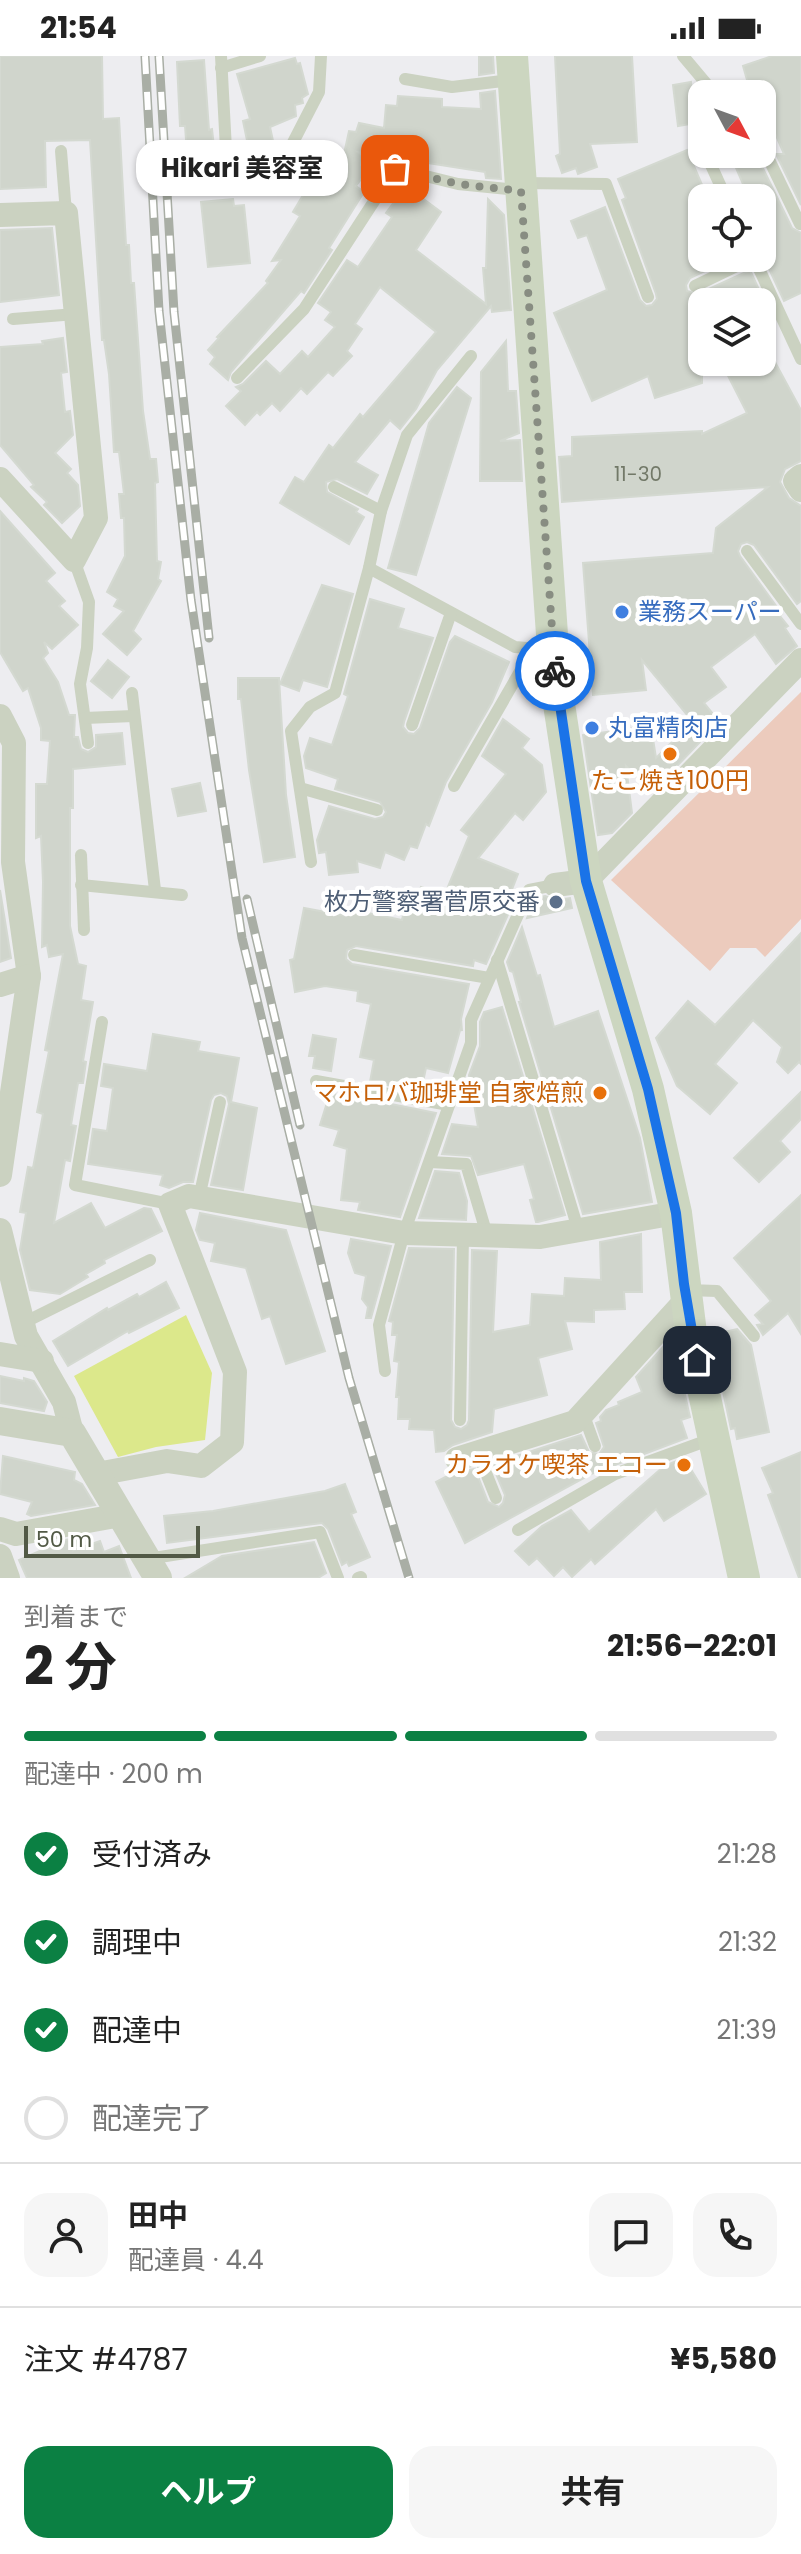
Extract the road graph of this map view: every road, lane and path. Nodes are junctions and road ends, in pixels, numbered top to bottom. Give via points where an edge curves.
1 (260, 56) edge
2 (321, 56) edge
3 (683, 56) edge
4 (221, 62) edge
5 (513, 68) edge
6 (405, 79) dead end
7 (703, 80) edge
8 (61, 151) dead end
9 (369, 162) dead end
10 (773, 168) edge
11 (395, 169) junction
12 (521, 187) junction
13 (66, 213) junction
14 (0, 215) edge
15 (800, 224) edge
16 (724, 272) edge
17 (761, 272) edge
18 (695, 286) dead end
19 (648, 297) dead end
20 (76, 314) junction
21 (13, 319) dead end
22 (798, 344) edge
23 (471, 356) dead end
24 (801, 359) edge
25 (237, 378) dead end
26 (801, 476) edge
27 (0, 479) edge
28 (334, 487) dead end
29 (801, 490) edge
30 (381, 511) junction
31 (747, 551) dead end
32 (74, 560) junction
33 (369, 568) junction
34 (451, 613) junction
35 (801, 624) edge
36 (543, 650) junction
37 (801, 660) edge
38 (132, 693) dead end
39 (0, 716) edge
40 (133, 716) junction
41 (85, 718) junction
42 (412, 725) dead end
43 (88, 743) dead end
44 (7, 745) edge
45 (454, 786) dead end
46 (300, 788) junction
47 (377, 810) dead end
48 (81, 855) dead end
49 (311, 862) dead end
50 (7, 864) edge
51 (570, 883) junction
52 (81, 885) junction
53 (155, 890) junction
54 (182, 895) dead end
55 (84, 930) dead end
56 (354, 955) dead end
57 (497, 960) junction
58 (29, 976) junction
59 (489, 978) junction
60 (0, 985) edge
61 (102, 1022) dead end
62 (316, 1081) dead end
63 (220, 1102) dead end
64 (5, 1103) edge
65 (449, 1105) junction
66 (430, 1162) junction
67 (0, 1175) edge
68 (199, 1198) junction
69 (170, 1204) junction
70 (676, 1213) junction
71 (578, 1229) junction
72 (0, 1230) edge
73 (404, 1233) junction
74 (475, 1235) junction
75 (150, 1260) dead end
76 (685, 1295) junction
77 (23, 1323) junction
78 (754, 1336) dead end
79 (0, 1354) edge
80 (42, 1361) junction
81 (385, 1371) dead end
82 (583, 1413) junction
83 (460, 1420) dead end
84 (0, 1421) edge
85 (72, 1433) junction
86 (714, 1438) junction
87 (595, 1446) dead end
88 (468, 1456) joint
89 (97, 1474) junction
90 (496, 1498) dead end
91 (121, 1515) junction
92 (0, 1529) edge
93 (518, 1530) dead end
94 (0, 1556) edge
95 (152, 1569) edge
96 (8, 1578) edge
97 (338, 1578) edge
98 (744, 1578) edge

1 - 4 lane
2 - 4 lane via 319,92 285,158 275,170 243,175 227,168
3 - 7 lane
5 - 6 lane via 452,87
5 - 12 main road
8 - 13 lane
9 - 11 lane
10 - 15 lane
11 - 12 lane via 458,184
11 - 25 lane via 304,309
12 - 19 lane via 606,184
12 - 36 main road
13 - 14 street
13 - 20 street
16 - 18 lane
17 - 22 lane
20 - 21 lane
20 - 32 street via 96,518
22 - 24 lane
23 - 30 lane via 407,435
26 - 29 street via 795,481
27 - 32 street
28 - 30 lane
30 - 33 lane
31 - 35 lane
32 - 41 lane via 89,602 80,684
33 - 34 lane
33 - 46 lane via 335,693 310,707 291,731
34 - 36 lane via 515,647
34 - 42 lane
36 - 45 lane
36 - 51 main road
37 - 51 street
38 - 40 lane
39 - 44 street
40 - 41 lane
40 - 53 lane
41 - 43 lane
44 - 50 street
46 - 47 lane
46 - 49 lane
48 - 52 lane
50 - 58 street
51 - 57 lane via 529,890
51 - 70 main road via 648,1089
52 - 53 lane
52 - 55 lane
53 - 54 lane
56 - 59 lane
57 - 59 lane
57 - 71 lane
58 - 60 street
58 - 64 street
59 - 65 lane via 471,1020 471,1043
61 - 69 lane via 75,1185
62 - 65 lane
63 - 68 lane
64 - 67 street
65 - 66 lane
66 - 73 lane
66 - 74 lane via 466,1164
68 - 69 street
68 - 73 street
69 - 89 street via 235,1372 232,1442 201,1466 167,1461
70 - 71 street
70 - 76 main road
71 - 74 street via 540,1237
72 - 77 street
73 - 74 street
73 - 81 lane via 379,1325
74 - 83 lane
75 - 77 lane
76 - 78 lane via 717,1291
76 - 82 street
76 - 86 main road
77 - 80 street
79 - 80 street
80 - 85 street via 64,1402
82 - 87 lane
82 - 88 street via 575,1422
84 - 85 street
85 - 89 street
86 - 93 lane via 615,1474
86 - 98 main road
88 - 90 lane
89 - 91 street
91 - 92 street via 16,1534
91 - 95 street
94 - 96 street
95 - 97 lane via 320,1532

